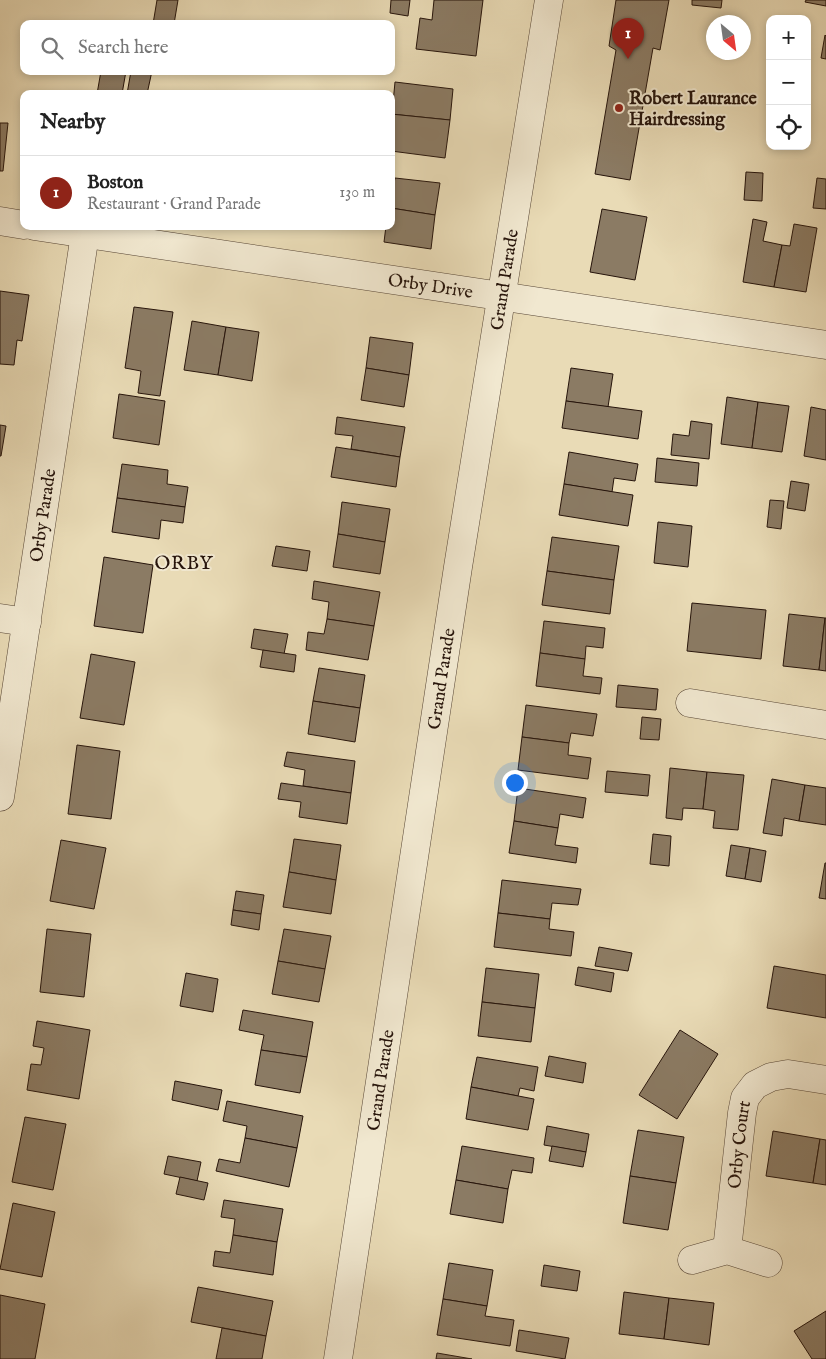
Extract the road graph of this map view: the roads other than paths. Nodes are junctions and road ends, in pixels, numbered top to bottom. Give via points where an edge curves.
1 (549, 0) edge
2 (0, 221) edge
3 (20, 224) edge
4 (60, 230) edge
5 (85, 234) junction
6 (502, 296) junction
7 (826, 344) edge
8 (0, 618) edge
9 (27, 622) junction
10 (690, 704) dead end
11 (826, 725) edge
12 (0, 797) edge
13 (826, 1080) edge
14 (726, 1250) junction
15 (692, 1260) dead end
16 (768, 1264) dead end
17 (338, 1359) edge

1 - 6 street, Grand Parade
2 - 3 street
4 - 5 street, Orby Drive
5 - 6 street, Orby Drive
5 - 9 street, Orby Parade
6 - 7 street, Orby Drive
6 - 17 street, Grand Parade via 456,577
8 - 9 street
9 - 12 street, Orby Parade
10 - 11 street
13 - 14 street, Orby Court via 788,1074 770,1077 755,1086 746,1098
14 - 15 street
14 - 16 street

